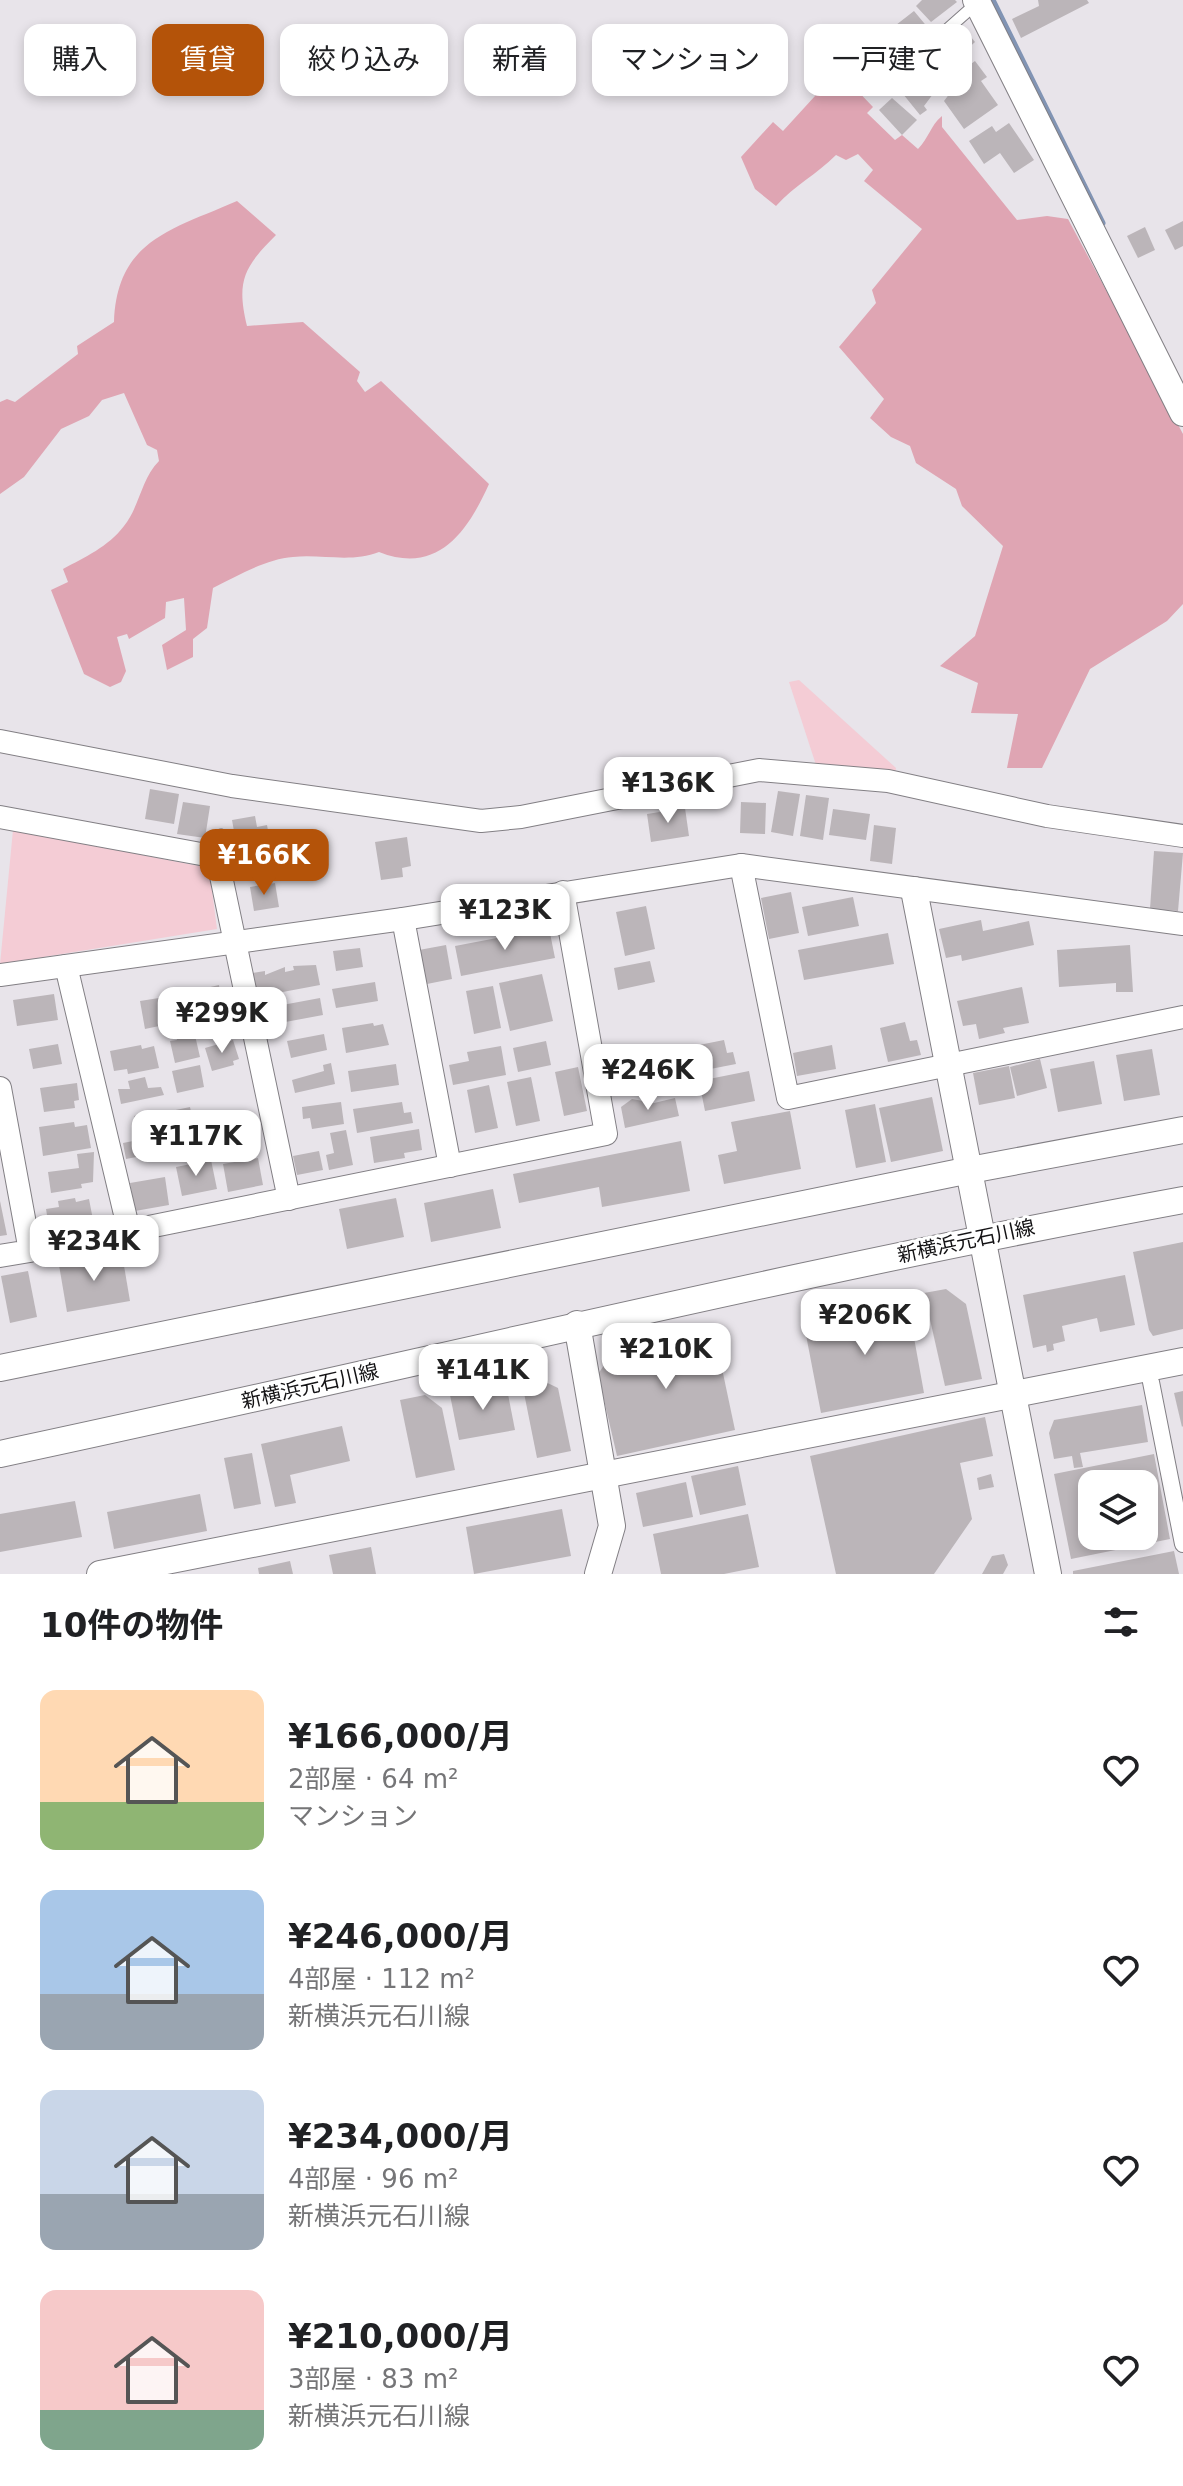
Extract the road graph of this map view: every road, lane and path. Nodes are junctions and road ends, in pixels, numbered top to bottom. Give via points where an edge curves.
1 (976, 1) edge
2 (951, 24) edge
3 (1182, 409) edge
4 (0, 741) edge
5 (0, 817) edge
6 (221, 835) dead end
7 (1183, 836) edge
8 (217, 857) junction
9 (741, 865) junction
10 (914, 890) junction
11 (563, 892) junction
12 (403, 919) junction
13 (1183, 924) edge
14 (233, 942) junction
15 (66, 966) junction
16 (0, 975) edge
17 (1183, 1017) edge
18 (949, 1065) junction
19 (0, 1088) edge
20 (1183, 1130) edge
21 (450, 1166) junction
22 (970, 1170) junction
23 (289, 1199) junction
24 (1183, 1200) edge
25 (984, 1237) junction
26 (0, 1256) edge
27 (577, 1324) junction
28 (1183, 1361) edge
29 (0, 1368) edge
30 (1151, 1382) dead end
31 (1011, 1394) junction
32 (0, 1454) edge
33 (602, 1475) junction
34 (1183, 1544) edge
35 (100, 1574) edge
36 (598, 1574) edge
37 (1048, 1574) edge

1 - 2 lane
1 - 3 street
4 - 7 street via 231,788 481,821 759,770 888,781 1047,816
5 - 8 street
6 - 8 lane
8 - 14 street
9 - 10 street
9 - 11 street
9 - 18 street via 788,1098
10 - 13 street
10 - 18 street
11 - 12 street
11 - 21 street via 606,1134
12 - 14 street
12 - 21 street
14 - 15 street
14 - 23 street
15 - 16 street
15 - 23 street via 129,1231
17 - 18 street
18 - 22 street
19 - 26 street via 30,1251
20 - 22 street
21 - 23 street
22 - 25 street
22 - 29 street
24 - 25 street, 新横浜元石川線
25 - 27 street, 新横浜元石川線
25 - 31 street
27 - 32 street, 新横浜元石川線
27 - 33 street
28 - 31 street
30 - 34 street
31 - 33 street
31 - 37 street
33 - 35 street
33 - 36 street via 612,1526

